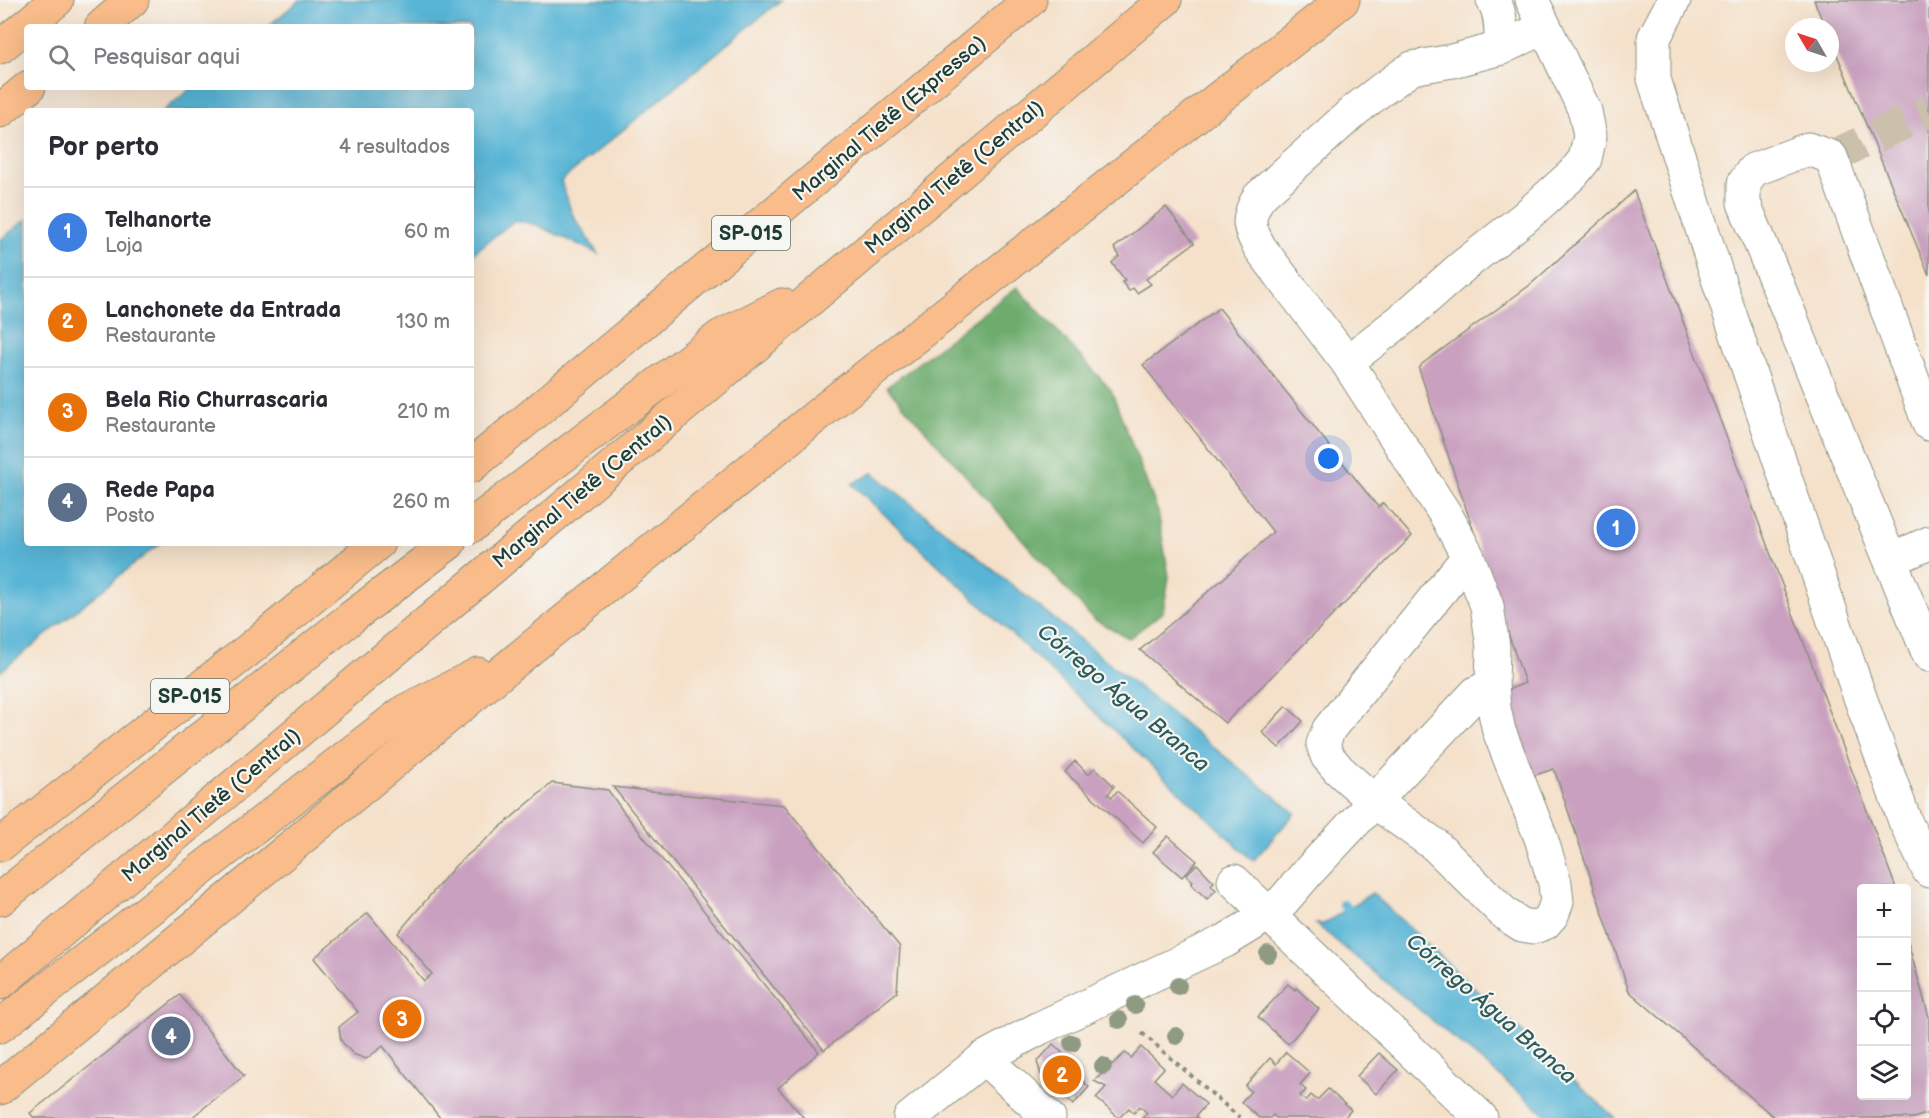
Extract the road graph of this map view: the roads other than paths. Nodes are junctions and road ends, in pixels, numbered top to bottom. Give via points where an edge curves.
1 (57, 0) edge
2 (132, 0) edge
3 (1030, 0) edge
4 (1165, 0) edge
5 (1343, 0) edge
6 (1493, 0) edge
7 (1675, 1) edge
8 (1538, 14) edge
9 (28, 24) edge
10 (104, 24) edge
11 (24, 27) edge
12 (0, 47) edge
13 (1501, 48) junction
14 (25, 90) edge
15 (0, 111) edge
16 (832, 279) junction
17 (1347, 362) junction
18 (1929, 424) edge
19 (474, 463) edge
20 (474, 524) edge
21 (1929, 543) edge
22 (374, 546) edge
23 (445, 546) edge
24 (1468, 557) junction
25 (1891, 560) junction
26 (531, 648) junction
27 (1929, 655) edge
28 (1492, 686) junction
29 (1375, 802) junction
30 (0, 845) edge
31 (1929, 872) edge
32 (1234, 881) dead end
33 (0, 899) edge
34 (1268, 914) junction
35 (0, 982) edge
36 (0, 1026) edge
37 (984, 1058) junction
38 (0, 1088) edge
39 (909, 1118) edge
40 (1049, 1118) edge
41 (1481, 1118) edge

1 - 9 highway
2 - 10 highway
3 - 19 highway, Marginal Tietê (Expressa) / SP-015
4 - 16 highway, Marginal Tietê (Central)
5 - 26 highway via 836,400
6 - 13 street via 1500,23
7 - 31 street via 1654,38 1653,79 1854,678 1905,822
8 - 13 street
8 - 17 street via 1585,111 1590,136 1585,159 1524,218
11 - 12 highway
13 - 17 street via 1412,68 1301,159 1259,197 1250,212 1250,229 1260,248
14 - 15 highway
16 - 20 highway via 721,336
16 - 35 highway, Marginal Tietê (Central)
17 - 24 street via 1447,517
18 - 25 street via 1831,157 1808,149 1753,170 1744,183 1744,203
21 - 25 street
22 - 30 highway, SP-015
23 - 33 highway
24 - 28 street via 1487,606 1493,647
24 - 29 street via 1329,729 1323,744 1327,756
25 - 27 street
26 - 36 highway via 405,711
26 - 38 highway
28 - 29 street via 1476,693
28 - 29 street via 1499,731 1555,883 1557,902 1545,923 1534,927 1522,925 1504,914 1435,845
29 - 34 street
32 - 34 street
34 - 37 street via 1224,941
34 - 41 street
37 - 39 street
37 - 40 street

